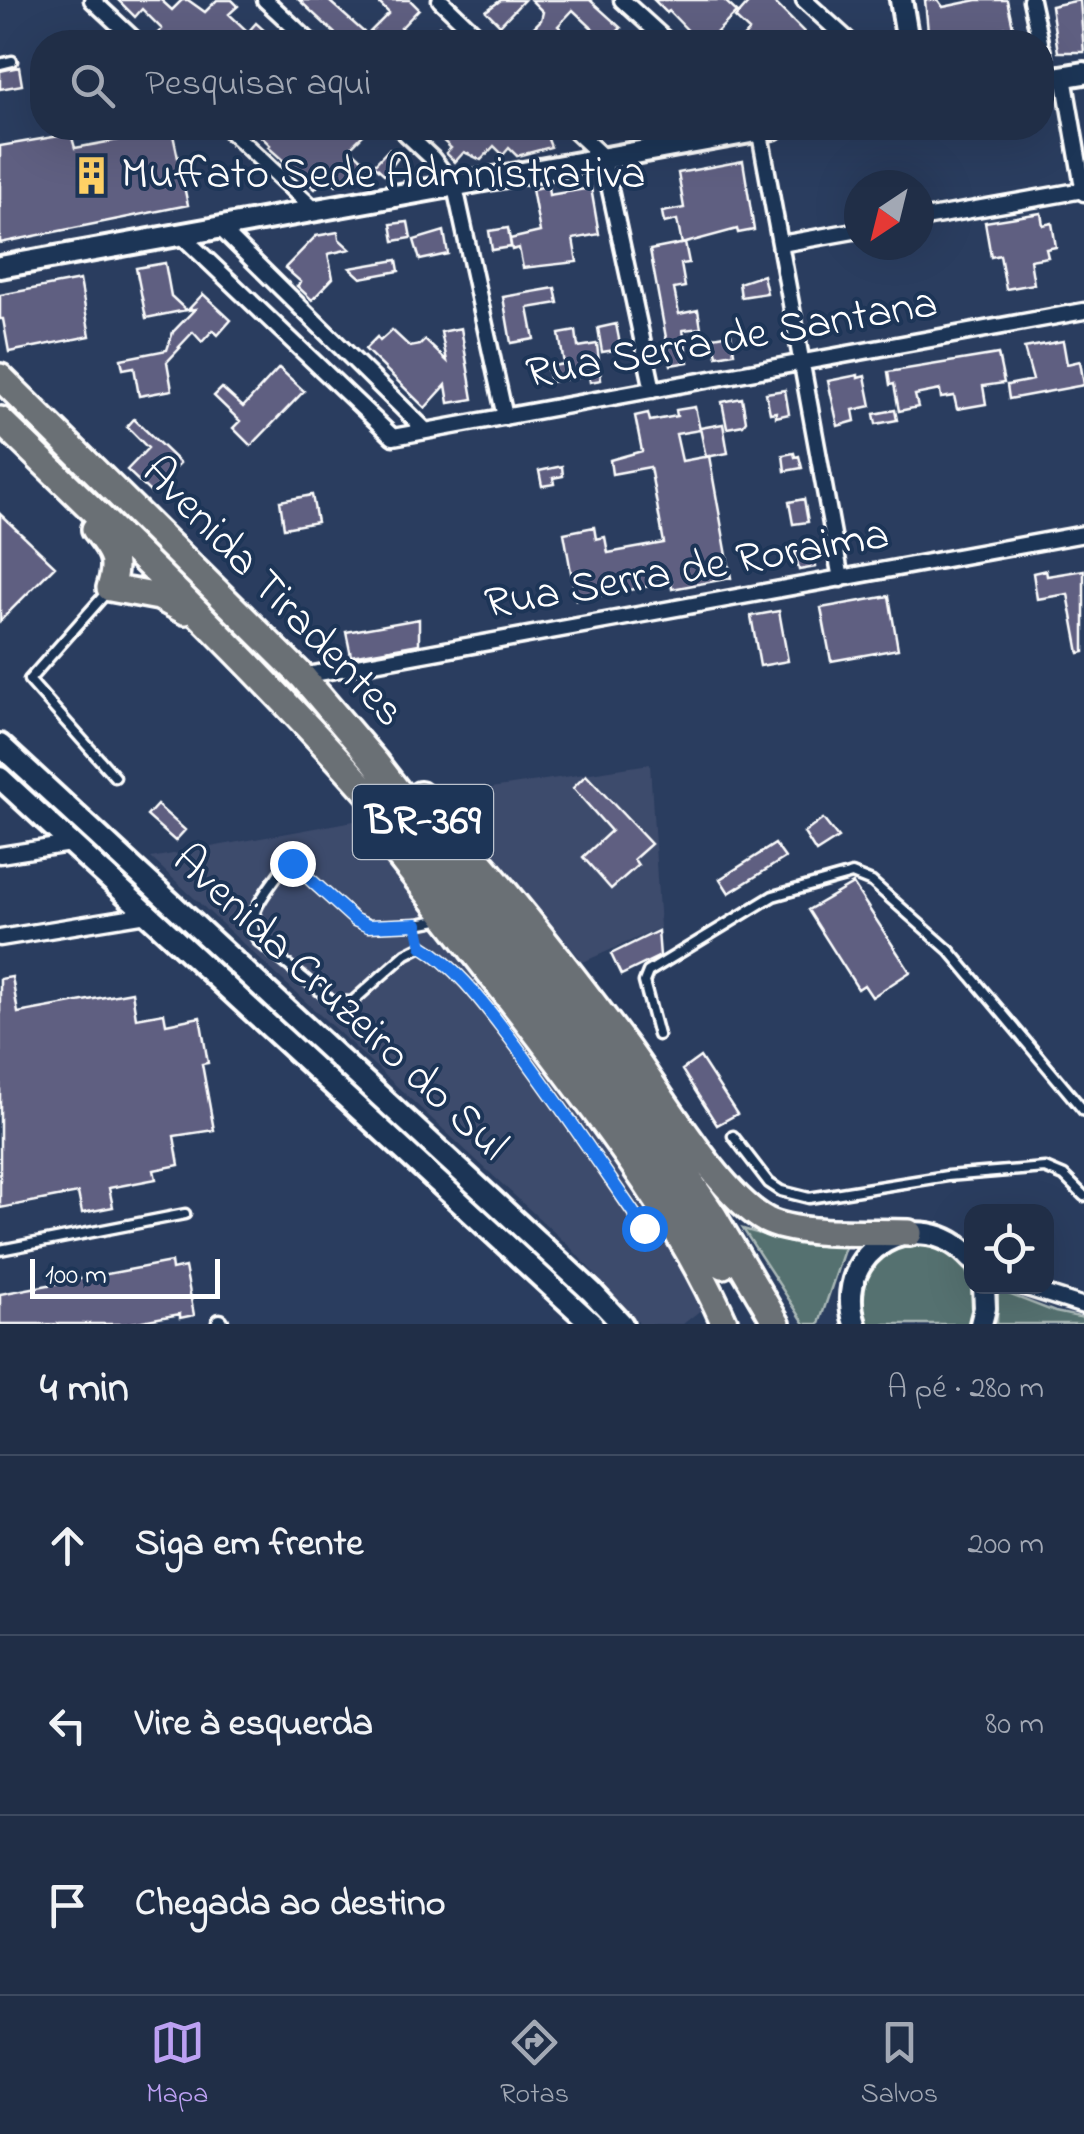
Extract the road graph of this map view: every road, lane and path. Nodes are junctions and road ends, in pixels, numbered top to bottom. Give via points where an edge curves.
1 (92, 0) edge
2 (265, 0) edge
3 (440, 0) edge
4 (622, 0) edge
5 (804, 0) edge
6 (901, 0) edge
7 (1031, 0) edge
8 (124, 30) edge
9 (297, 30) edge
10 (471, 30) edge
11 (655, 30) edge
12 (837, 30) edge
13 (905, 30) edge
14 (1038, 30) edge
15 (12, 61) dead end
16 (0, 64) edge
17 (1059, 77) edge
18 (241, 140) edge
19 (413, 140) edge
20 (585, 140) edge
21 (698, 140) edge
22 (767, 140) edge
23 (603, 157) junction
24 (455, 186) junction
25 (1084, 192) edge
26 (316, 211) junction
27 (934, 217) edge
28 (220, 228) junction
29 (844, 233) edge
30 (181, 236) junction
31 (782, 244) junction
32 (0, 267) edge
33 (1084, 311) edge
34 (802, 363) junction
35 (0, 377) edge
36 (653, 390) junction
37 (505, 417) junction
38 (0, 420) edge
39 (426, 431) junction
40 (45, 464) junction
41 (1084, 534) edge
42 (841, 579) junction
43 (110, 588) junction
44 (212, 626) junction
45 (302, 676) junction
46 (339, 718) junction
47 (323, 743) junction
48 (0, 745) edge
49 (0, 778) edge
50 (116, 778) dead end
51 (70, 844) junction
52 (0, 855) edge
53 (146, 914) junction
54 (448, 918) junction
55 (417, 924) junction
56 (0, 938) edge
57 (422, 946) junction
58 (658, 1035) dead end
59 (1084, 1111) edge
60 (733, 1136) dead end
61 (1084, 1196) edge
62 (186, 1214) dead end
63 (644, 1228) dead end
64 (909, 1233) junction
65 (0, 1250) edge
66 (964, 1254) edge
67 (592, 1292) junction
68 (985, 1294) edge
69 (1046, 1294) edge
70 (568, 1299) junction
71 (1084, 1306) edge
72 (850, 1318) edge
73 (592, 1324) edge
74 (622, 1324) edge
75 (725, 1324) edge
76 (758, 1324) edge
77 (777, 1324) edge
78 (982, 1324) edge

1 - 8 street
2 - 9 street
3 - 10 street
4 - 11 street
5 - 12 street
6 - 13 street
7 - 14 street
15 - 16 lane
17 - 25 street
18 - 26 street
19 - 24 street
20 - 23 street
21 - 23 street
22 - 31 street
23 - 24 street
23 - 36 street
24 - 26 street
24 - 37 street
25 - 27 street
26 - 28 street
28 - 30 street
28 - 39 street
29 - 31 street
30 - 32 street
30 - 39 street, Rua Serra de Santana via 393,437
31 - 34 street
33 - 34 street, Rua Serra de Santana
34 - 36 street, Rua Serra de Santana
34 - 42 street
35 - 45 highway, Avenida Tiradentes / BR-369
36 - 37 street, Rua Serra de Santana
37 - 39 street, Rua Serra de Santana
38 - 40 highway, Avenida Tiradentes / BR-369
40 - 43 highway via 112,552
40 - 44 highway, Avenida Tiradentes / BR-369
41 - 42 street, Rua Serra de Roraima
42 - 45 street, Rua Serra de Roraima
43 - 44 highway via 159,597
43 - 50 lane via 29,680
44 - 47 highway, Avenida Tiradentes / BR-369
45 - 46 highway, Avenida Tiradentes / BR-369
46 - 64 highway via 467,845 734,1196 790,1228
46 - 77 highway, Avenida Tiradentes / BR-369 via 624,1082
47 - 54 highway
47 - 76 highway, Avenida Tiradentes / BR-369 via 609,1092
48 - 67 street, Avenida Cruzeiro do Sul
49 - 51 street, Avenida Cruzeiro do Sul
51 - 52 street
51 - 53 street, Avenida Cruzeiro do Sul
53 - 56 street
53 - 70 street, Avenida Cruzeiro do Sul
54 - 55 lane
54 - 75 highway via 645,1182 702,1271
55 - 57 lane
55 - 57 lane via 368,926 355,920 292,863 250,918 258,941 341,1003 352,1002
57 - 63 lane via 484,1004
58 - 59 lane via 644,982 648,972 773,896 852,874 872,882 950,951
60 - 61 lane via 769,1183 810,1198 1045,1168
62 - 65 lane
64 - 66 street via 943,1238
64 - 72 street via 865,1258 853,1280
67 - 70 street
67 - 74 street, Avenida Cruzeiro do Sul
68 - 78 street
69 - 71 street
70 - 73 street, Avenida Cruzeiro do Sul

